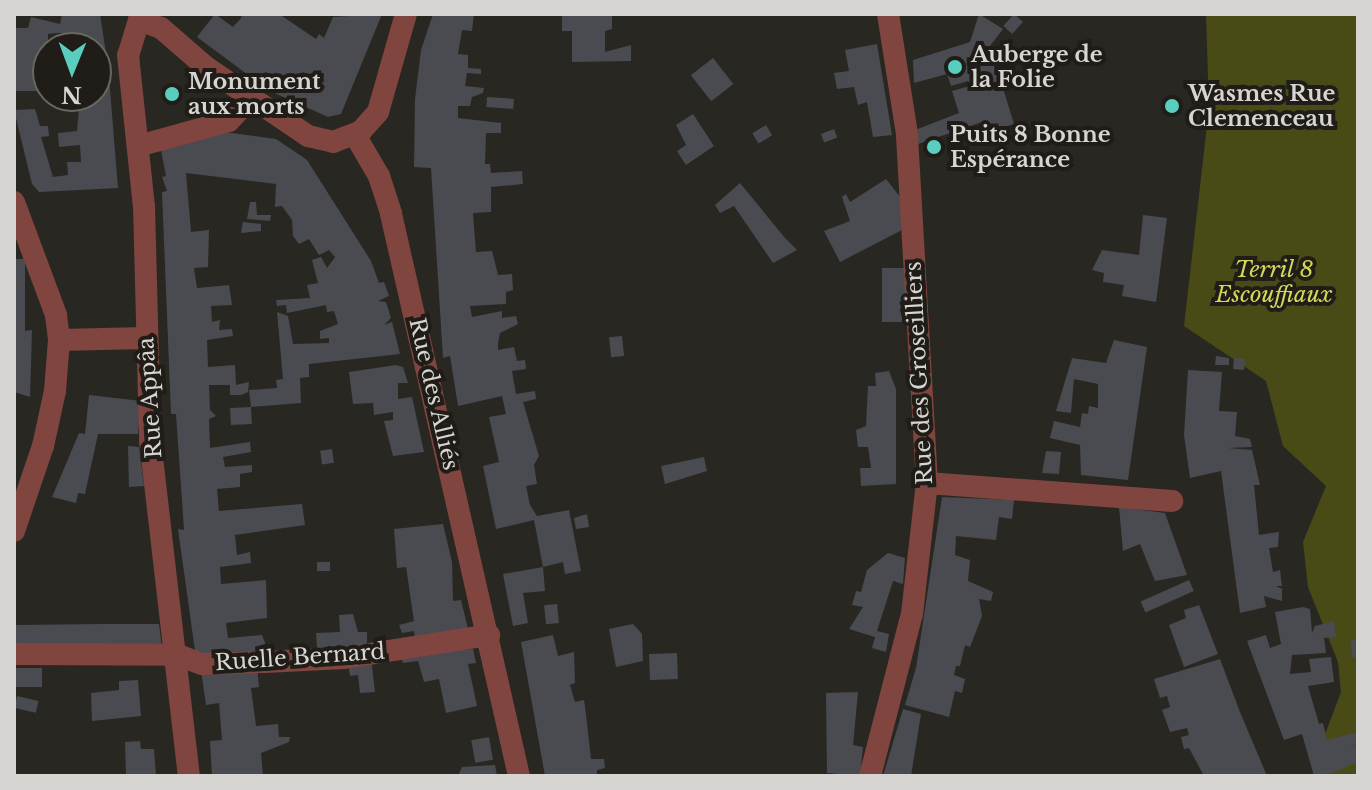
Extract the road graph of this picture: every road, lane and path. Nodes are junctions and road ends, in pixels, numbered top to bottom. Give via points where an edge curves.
1 (406, 14) edge
2 (888, 14) edge
3 (138, 17) edge
4 (251, 97) junction
5 (355, 135) junction
6 (138, 146) junction
7 (14, 202) edge
8 (145, 338) junction
9 (59, 340) junction
10 (927, 483) junction
11 (1172, 501) dead end
12 (14, 531) edge
13 (489, 635) junction
14 (14, 654) edge
15 (178, 655) junction
16 (189, 776) edge
17 (519, 776) edge
18 (870, 776) edge

1 - 5 street via 378,112
2 - 10 street, Rue des Groseilliers via 907,134
3 - 4 street via 161,28
3 - 6 street, Rue Appâa via 128,47
4 - 5 street via 315,140 333,142
4 - 6 street via 229,121
5 - 13 street, Rue des Alliés via 379,176 391,214
6 - 8 street, Rue Appâa
7 - 9 street via 56,315
8 - 9 street
8 - 15 street, Rue Appâa via 150,440
9 - 12 street via 43,446
10 - 11 street
10 - 18 street, Rue des Groseilliers via 912,614
13 - 15 street, Ruelle Bernard via 344,658 202,664
13 - 17 street, Rue des Alliés
14 - 15 street, Ruelle Bernard
15 - 16 street, Rue Appâa

